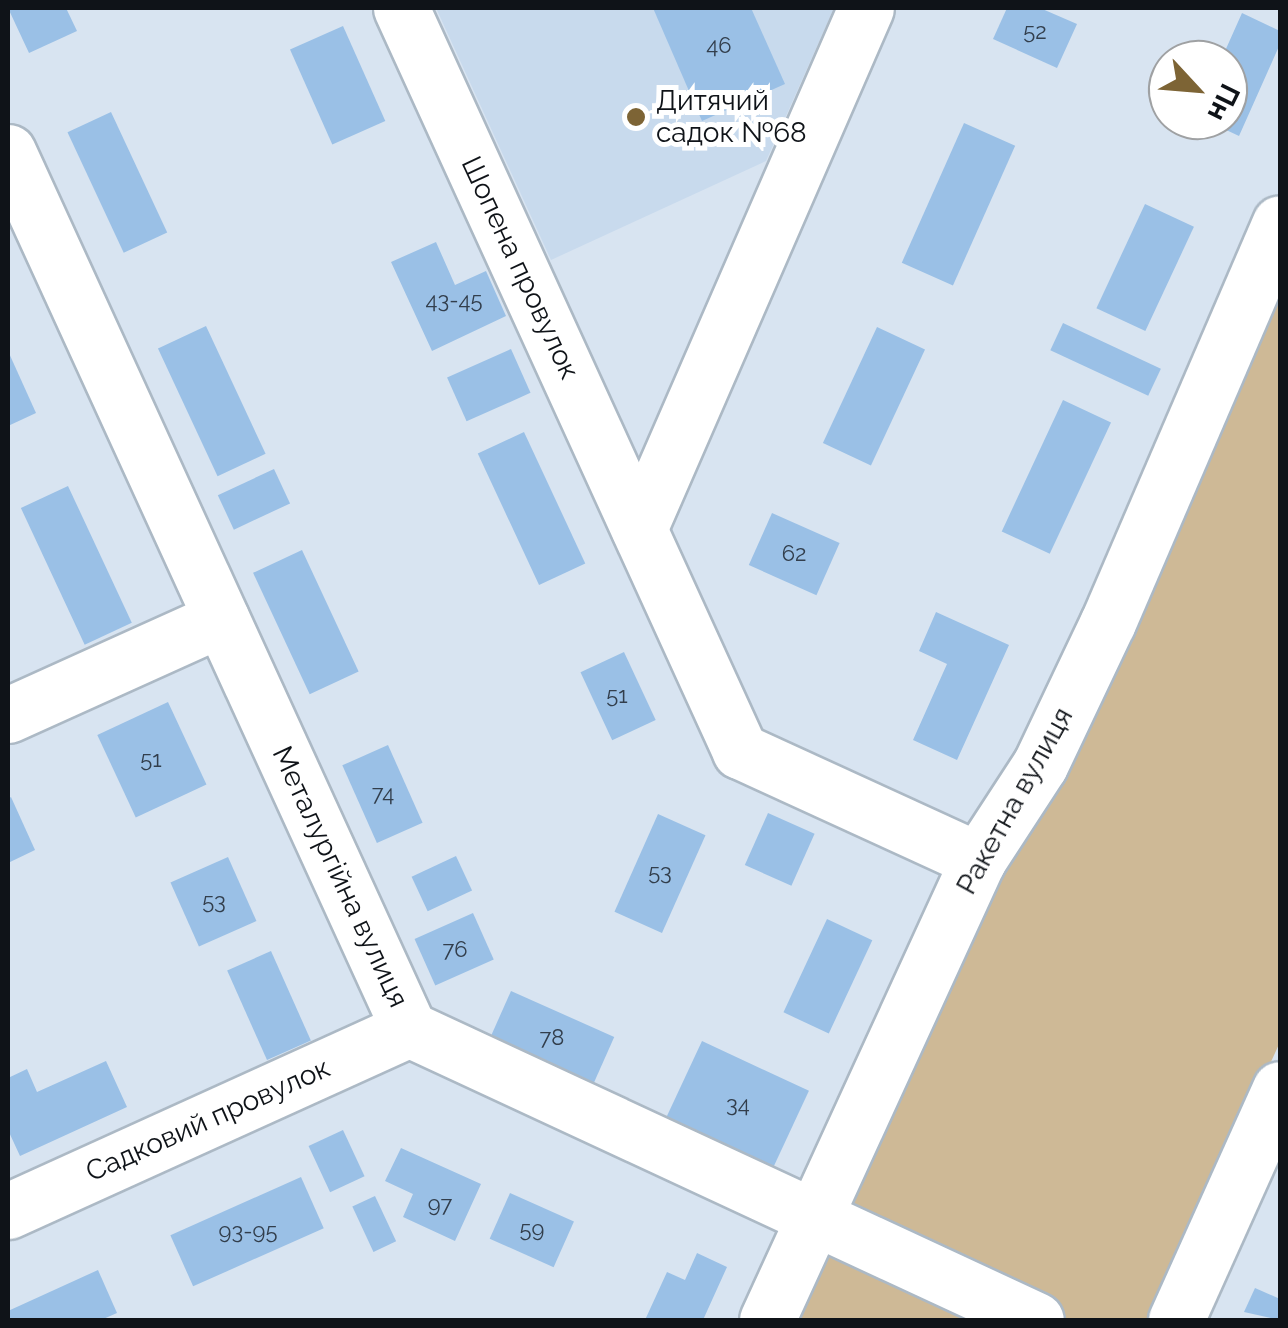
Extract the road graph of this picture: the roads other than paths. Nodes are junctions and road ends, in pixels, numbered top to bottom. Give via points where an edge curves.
1 (400, 8) edge
2 (866, 8) edge
3 (8, 152) edge
4 (1280, 224) edge
5 (640, 529) junction
6 (221, 619) junction
7 (8, 715) edge
8 (978, 860) junction
9 (410, 1029) junction
10 (1280, 1088) edge
11 (8, 1210) edge
12 (816, 1219) junction
13 (768, 1320) edge
14 (1036, 1320) edge
15 (1176, 1320) edge

1 - 5 street, Шопена провулок
2 - 5 street
3 - 6 street, Металургійна вулиця
4 - 8 street, Ракетна вулиця via 1108,622 1040,765
5 - 8 street, Шопена провулок via 740,751
6 - 7 street
6 - 9 street, Металургійна вулиця
8 - 12 street, Ракетна вулиця
9 - 11 street, Садковий провулок
9 - 12 street, Металургійна вулиця
10 - 15 street
12 - 13 street, Ракетна вулиця
12 - 14 street, Металургійна вулиця

